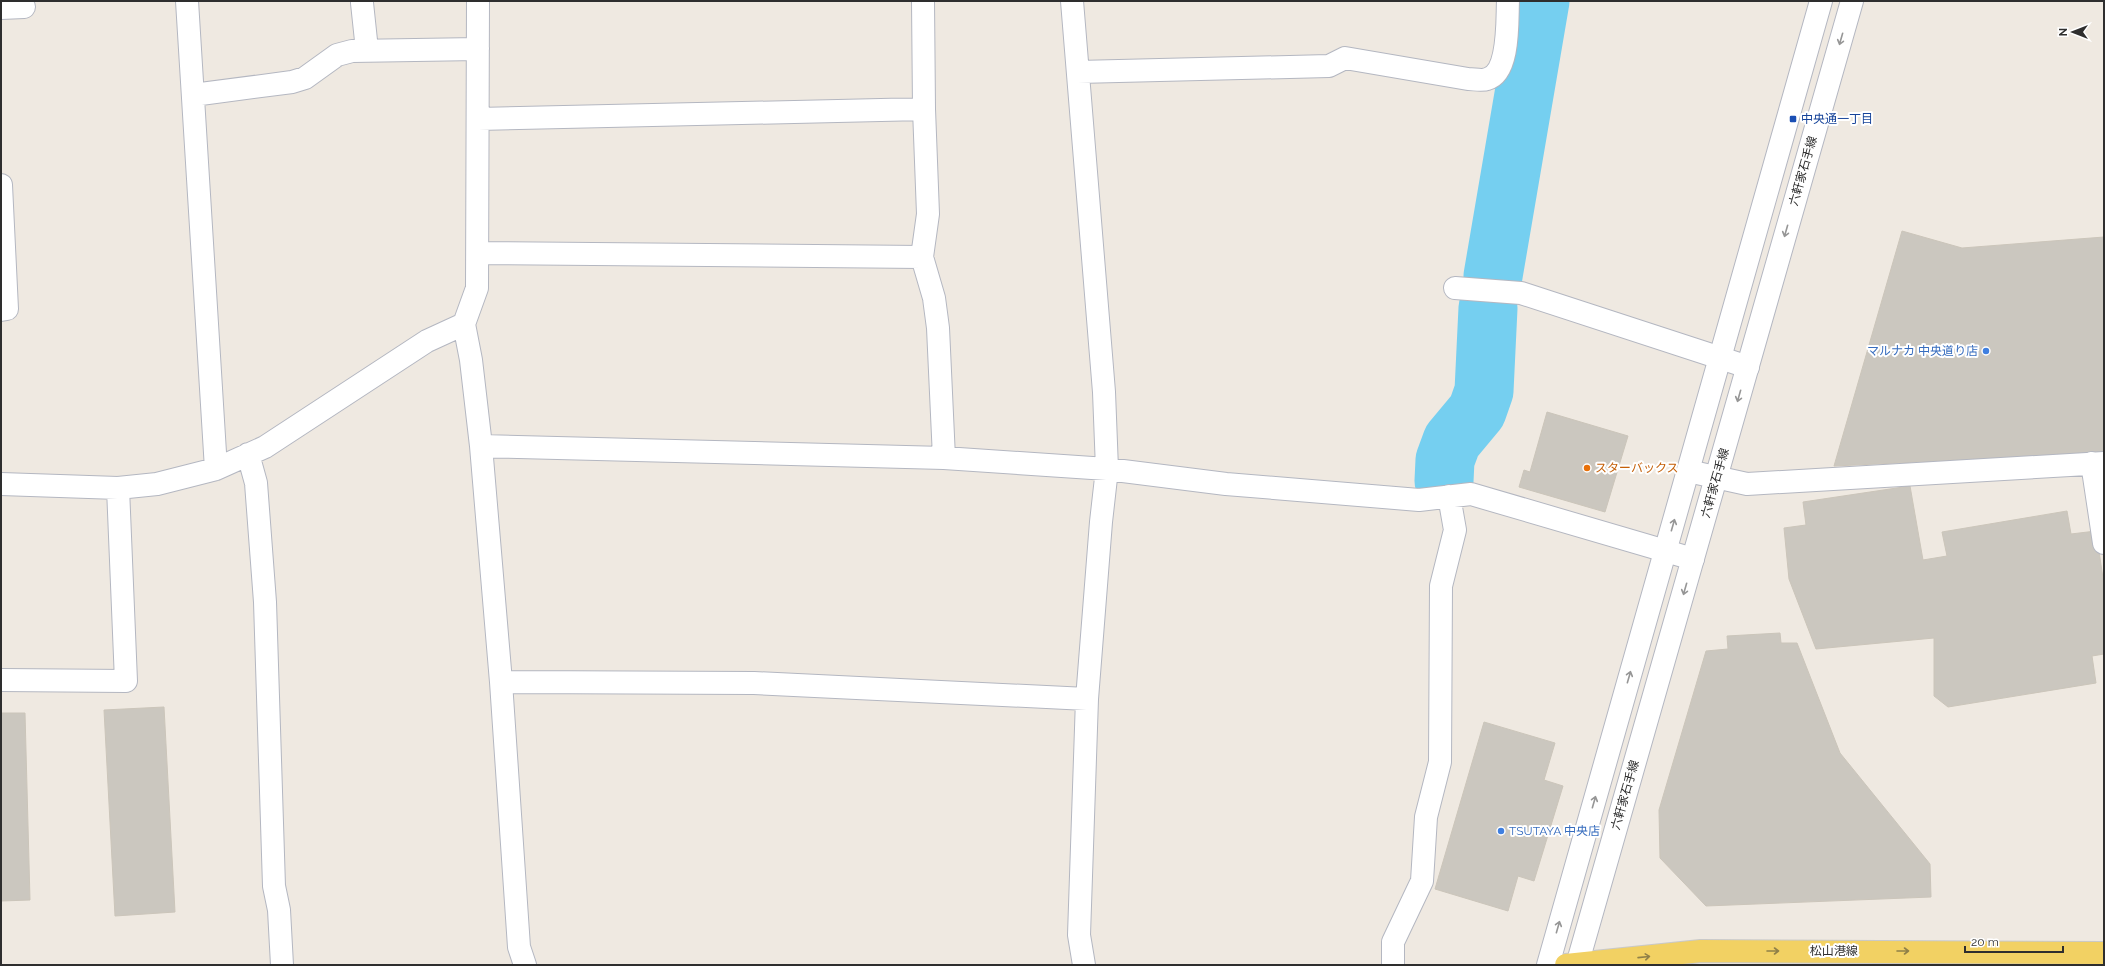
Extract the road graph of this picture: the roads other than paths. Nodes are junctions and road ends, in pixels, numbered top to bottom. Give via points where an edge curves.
1 (187, 1) edge
2 (478, 1) edge
3 (923, 1) edge
4 (1072, 1) edge
5 (1508, 1) edge
6 (1821, 1) edge
7 (1852, 1) edge
8 (362, 3) dead end
9 (24, 7) dead end
10 (1, 8) edge
11 (478, 49) junction
12 (367, 50) junction
13 (1078, 72) junction
14 (193, 95) junction
15 (924, 109) junction
16 (478, 119) junction
17 (1, 185) edge
18 (478, 253) junction
19 (922, 257) junction
20 (1455, 288) dead end
21 (1, 310) edge
22 (464, 324) junction
23 (1720, 357) junction
24 (1748, 367) junction
25 (481, 446) junction
26 (248, 454) junction
27 (944, 458) junction
28 (2098, 463) edge
29 (216, 469) junction
30 (1107, 469) junction
31 (1688, 471) junction
32 (1716, 478) junction
33 (1, 484) edge
34 (118, 488) junction
35 (1449, 496) junction
36 (2104, 543) edge
37 (1665, 552) junction
38 (1693, 559) junction
39 (1, 680) edge
40 (501, 682) junction
41 (1087, 699) junction
42 (2100, 957) edge
43 (1925, 958) edge
44 (282, 965) edge
45 (525, 965) edge
46 (1084, 965) edge
47 (1393, 965) edge
48 (1548, 965) edge
49 (1573, 965) edge

1 - 14 street
2 - 11 street
3 - 15 street
4 - 13 street
5 - 13 street via 1506,50 1499,70 1488,79 1468,79 1345,58 1329,66
6 - 23 street
7 -> 24 street, 六軒家石手線
8 - 12 street
9 - 10 street
11 - 12 street
11 - 16 street
12 - 14 street via 337,56 305,78 292,82
13 - 30 street via 1104,392
14 - 29 street
15 - 16 street
15 - 19 street via 928,214
16 - 18 street
17 - 21 street via 7,309
18 - 19 street
18 - 22 street via 477,288
19 - 27 street via 934,298 938,328
20 - 23 street via 1521,294
22 - 25 street
22 - 26 street via 427,341 265,447
23 - 24 street
23 - 31 street
24 -> 32 street, 六軒家石手線
25 - 27 street
25 - 40 street
26 - 29 street
26 - 44 street via 256,483 265,602 274,886 279,910
27 - 30 street
28 - 32 street via 1747,484
28 - 36 street
29 - 34 street via 157,484
30 - 35 street via 1226,484 1419,500
30 - 41 street
31 - 32 street
37 -> 31 street
32 - 38 street, 六軒家石手線
33 - 34 street
34 - 39 street via 126,681
35 - 37 street via 1471,494
35 - 47 street via 1455,530 1441,586 1440,762 1426,817 1422,880 1393,942
37 - 38 street
48 -> 37 street
38 -> 49 street, 六軒家石手線
40 - 41 street via 754,684
40 - 45 street via 519,946
41 - 46 street via 1079,935
42 - 43 main road, 松山港線
49 -> 43 main road, 松山港線 via 1701,951

